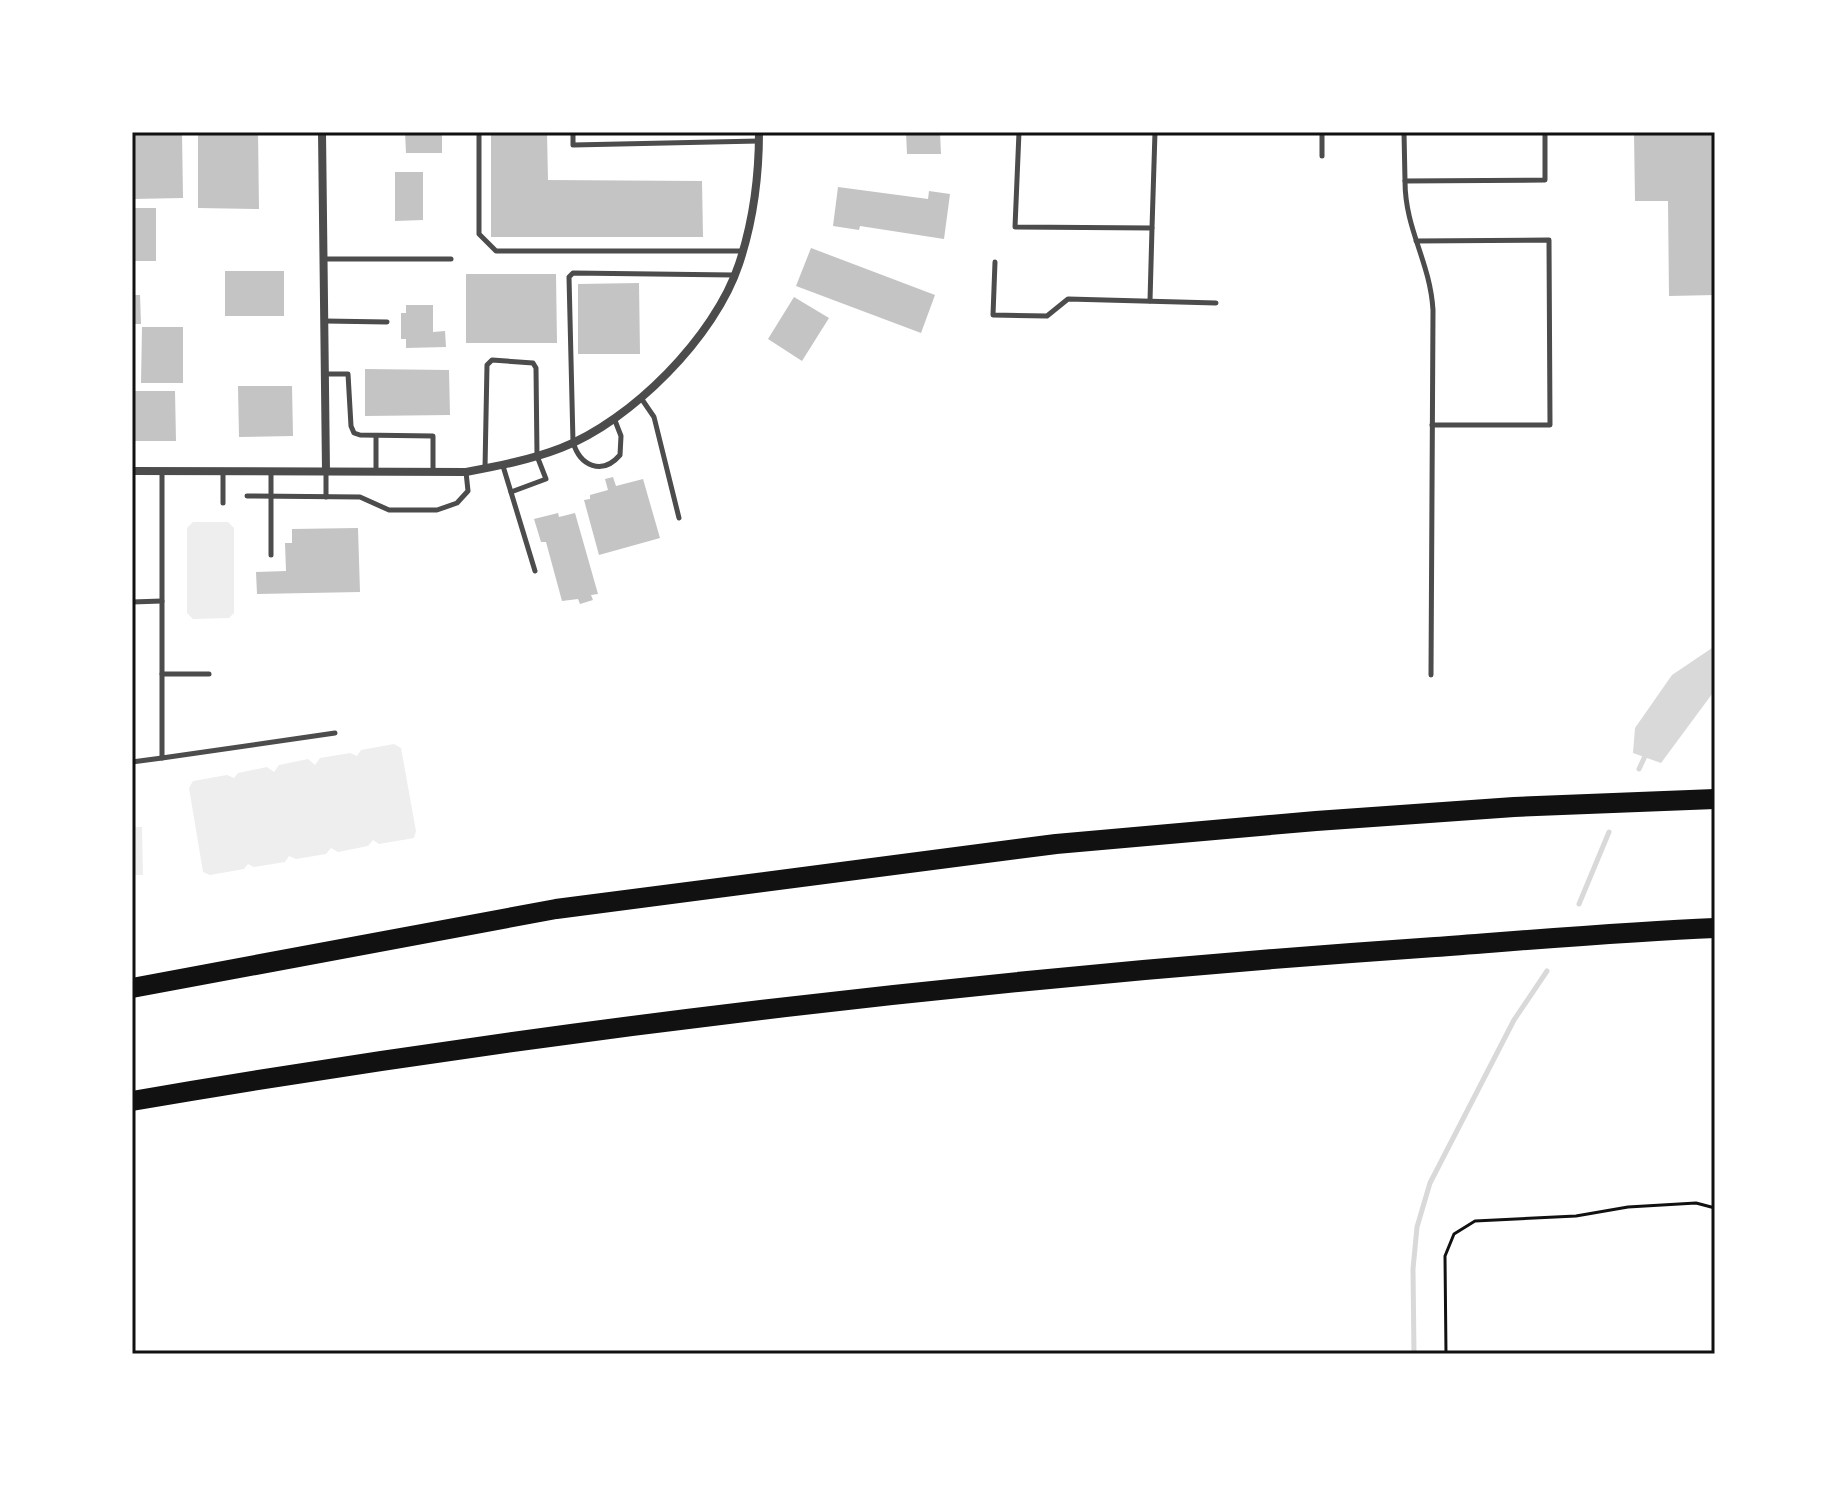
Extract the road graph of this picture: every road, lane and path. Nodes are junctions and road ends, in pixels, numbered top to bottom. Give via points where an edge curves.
1 (322, 132) edge
2 (479, 132) edge
3 (573, 132) edge
4 (1019, 132) edge
5 (1155, 132) edge
6 (1322, 132) edge
7 (1404, 132) edge
8 (1545, 132) edge
9 (759, 136) edge
10 (1322, 156) dead end
11 (1405, 181) junction
12 (1152, 228) junction
13 (1416, 241) junction
14 (743, 251) junction
15 (325, 259) junction
16 (451, 259) dead end
17 (995, 262) dead end
18 (734, 275) junction
19 (1150, 301) junction
20 (1216, 303) dead end
21 (325, 321) junction
22 (387, 322) dead end
23 (326, 374) junction
24 (641, 398) junction
25 (614, 418) junction
26 (1432, 425) junction
27 (376, 436) junction
28 (573, 442) junction
29 (537, 456) junction
30 (503, 466) junction
31 (485, 469) junction
32 (132, 471) edge
33 (162, 471) junction
34 (222, 471) junction
35 (271, 471) junction
36 (326, 471) junction
37 (376, 472) junction
38 (433, 472) junction
39 (466, 472) junction
40 (511, 492) junction
41 (247, 496) dead end
42 (271, 496) junction
43 (326, 497) junction
44 (223, 503) dead end
45 (679, 518) dead end
46 (271, 555) dead end
47 (535, 571) dead end
48 (162, 601) junction
49 (132, 602) edge
50 (162, 674) junction
51 (209, 674) dead end
52 (1431, 675) dead end
53 (335, 733) dead end
54 (162, 758) junction
55 (132, 762) edge
56 (1715, 799) edge
57 (1715, 928) edge
58 (132, 988) edge
59 (132, 1101) edge
60 (1715, 1208) edge
61 (1446, 1354) edge

1 - 15 street
2 - 14 lane via 479,234 496,251
3 - 9 lane via 573,145
4 - 12 lane via 1015,227
5 - 12 lane
6 - 10 lane
7 - 11 lane
8 - 11 lane via 1545,180
9 - 14 street via 757,180
11 - 13 lane via 1406,213
12 - 19 lane
13 - 26 lane via 1431,288
13 - 26 lane via 1549,240 1550,425
14 - 18 street
15 - 16 lane
15 - 21 street
17 - 19 lane via 993,315 1047,316 1068,299
18 - 24 street via 697,338
18 - 28 lane via 569,277
19 - 20 lane
21 - 22 lane
21 - 23 street
23 - 27 lane via 348,374 354,433
23 - 36 street
24 - 25 street
24 - 45 lane via 654,417
25 - 28 street
25 - 28 lane via 622,447 614,462 583,462
26 - 52 lane
27 - 37 lane
27 - 38 lane via 433,436
28 - 29 street
29 - 30 street
29 - 31 lane via 536,368 528,361 492,360 485,372
29 - 40 lane via 546,479
30 - 31 street
30 - 40 lane
31 - 39 street
32 - 33 street
33 - 34 street
33 - 48 lane
34 - 35 street
34 - 44 lane
35 - 36 street
35 - 42 lane
36 - 37 street
36 - 43 lane
37 - 38 street
38 - 39 street
39 - 43 lane via 464,497 437,510 389,510 360,497
40 - 47 lane
41 - 42 lane
42 - 43 lane
42 - 46 lane
48 - 49 lane
48 - 50 lane
50 - 51 lane
50 - 54 lane
53 - 54 lane
54 - 55 lane
56 - 58 highway via 1469,810 1056,844 556,909
57 - 59 highway via 1255,959 947,988 439,1053
60 - 61 path via 1696,1203 1475,1221 1454,1234 1445,1256

